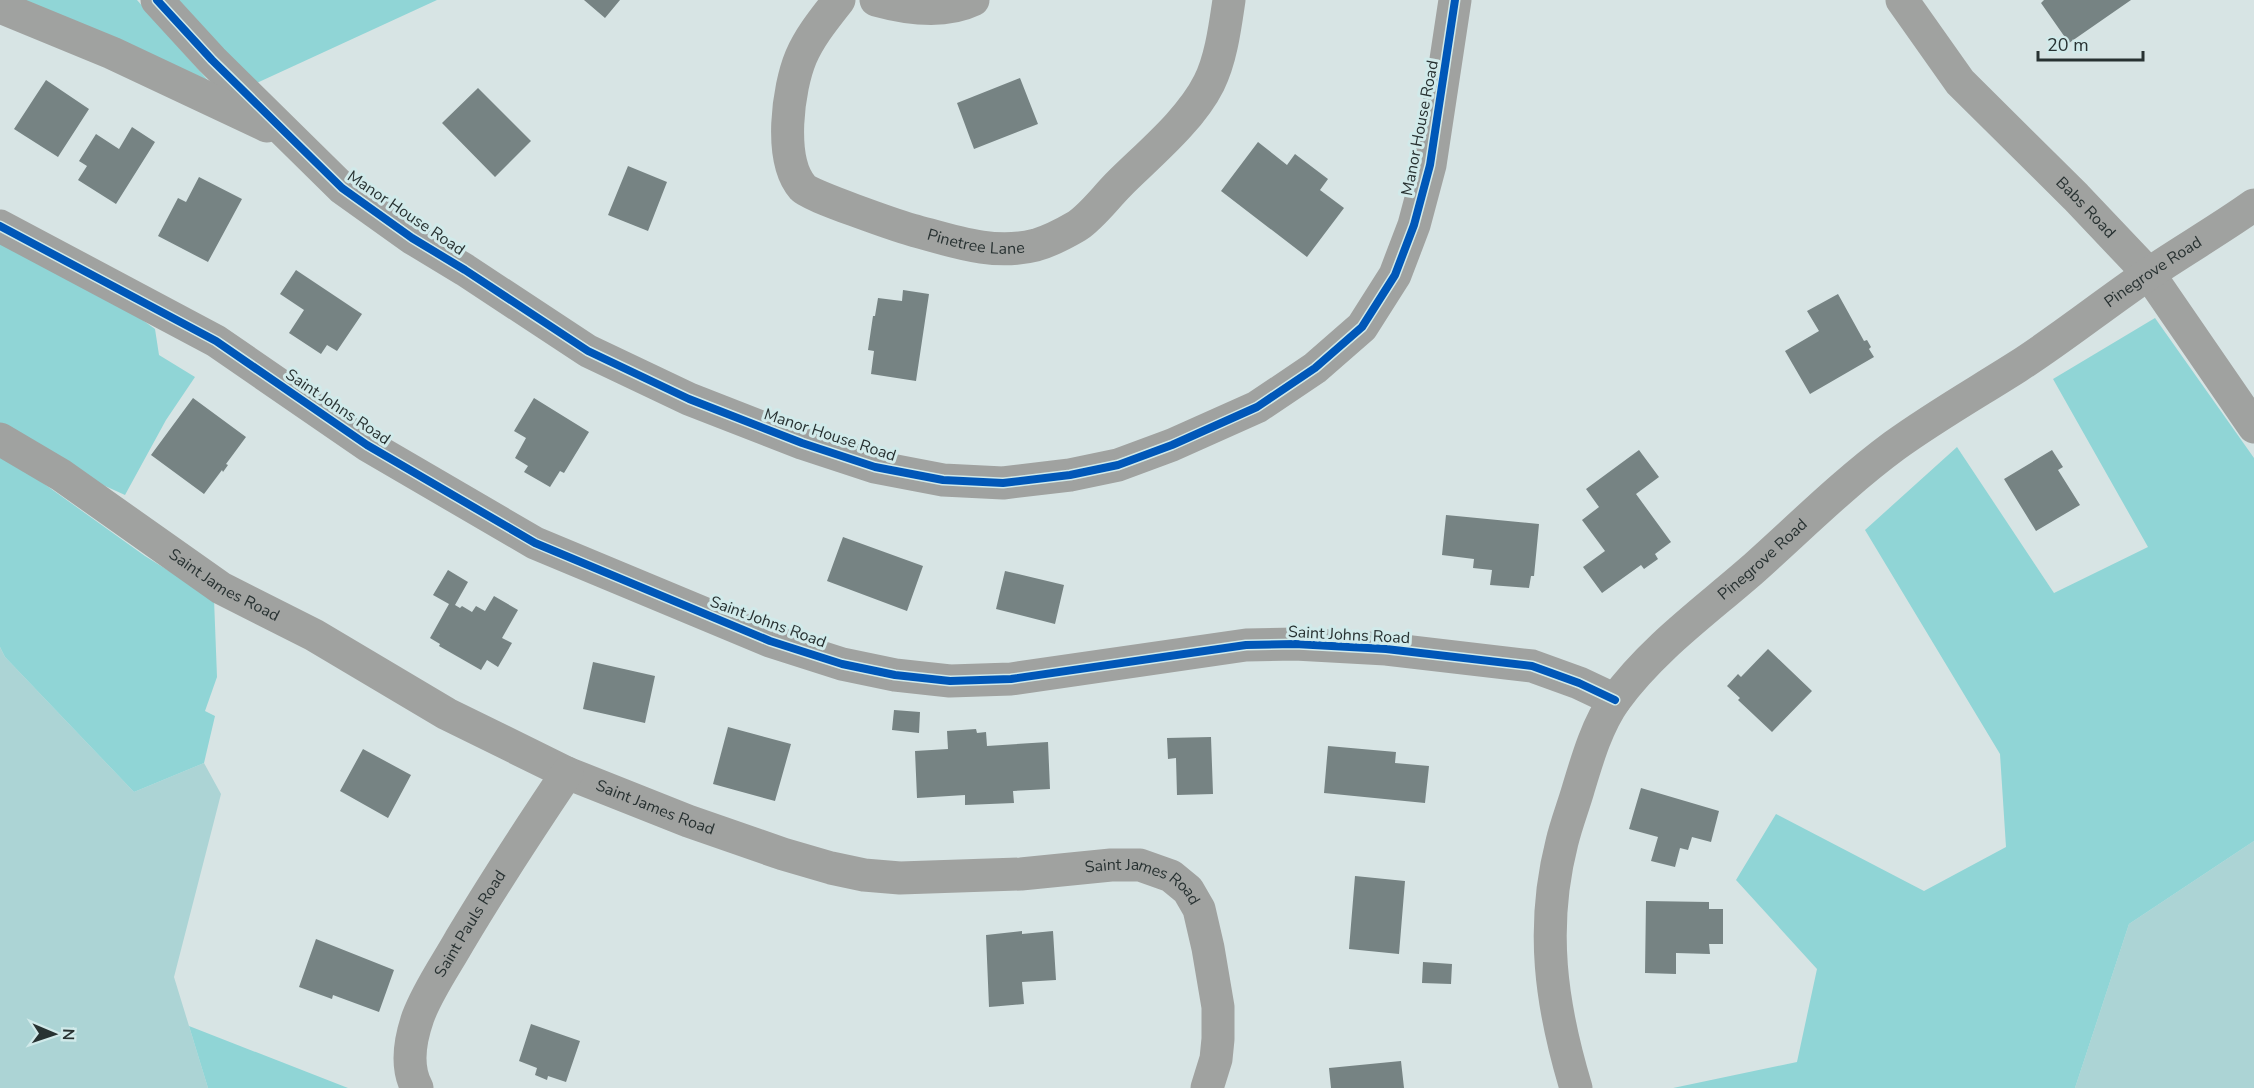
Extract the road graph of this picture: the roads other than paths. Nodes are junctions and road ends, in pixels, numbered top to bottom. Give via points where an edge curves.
1 (157, 0) edge
2 (838, 0) edge
3 (876, 0) edge
4 (973, 0) edge
5 (1229, 0) edge
6 (1455, 0) edge
7 (1911, 3) edge
8 (0, 7) edge
9 (286, 135) junction
10 (2254, 205) edge
11 (0, 226) edge
12 (2149, 274) junction
13 (2254, 427) edge
14 (0, 439) edge
15 (1615, 700) junction
16 (567, 773) junction
17 (417, 1088) edge
18 (1207, 1088) edge
19 (1576, 1088) edge

1 - 9 street, Manor House Road
2 - 5 street, Pinetree Lane via 814,32 793,88 789,154 804,189 900,226 979,248 1005,250 1036,245 1078,225 1188,113 1209,82
3 - 4 street via 930,8
6 - 9 street, Manor House Road via 1430,165 1414,225 1395,275 1362,327 1315,368 1257,407 1172,445 1118,465 1003,483 943,480 875,467 689,399 588,351 411,238 342,188
7 - 12 street, Babs Road via 1960,82
8 - 9 street, Manor House Road via 112,53
10 - 12 street, Pinegrove Road
11 - 15 street, Saint Johns Road via 216,340 367,445 535,543 770,641 842,664 950,681 1011,679 1246,645 1294,644 1386,649 1532,666
12 - 13 street, Babs Road
12 - 15 street, Pinegrove Road via 2017,367 1942,412 1892,448 1683,629
14 - 16 street, Saint James Road via 61,475 221,588 314,634 447,714
15 - 19 street, Pinegrove Road via 1582,774 1562,842 1553,895 1549,947 1554,998
16 - 17 street, Saint Pauls Road via 484,901 419,1016 409,1060
16 - 18 street, Saint James Road via 688,821 864,875 900,878 1021,874 1111,864 1140,865 1171,876 1188,890 1199,909 1208,948 1218,1007 1218,1039

